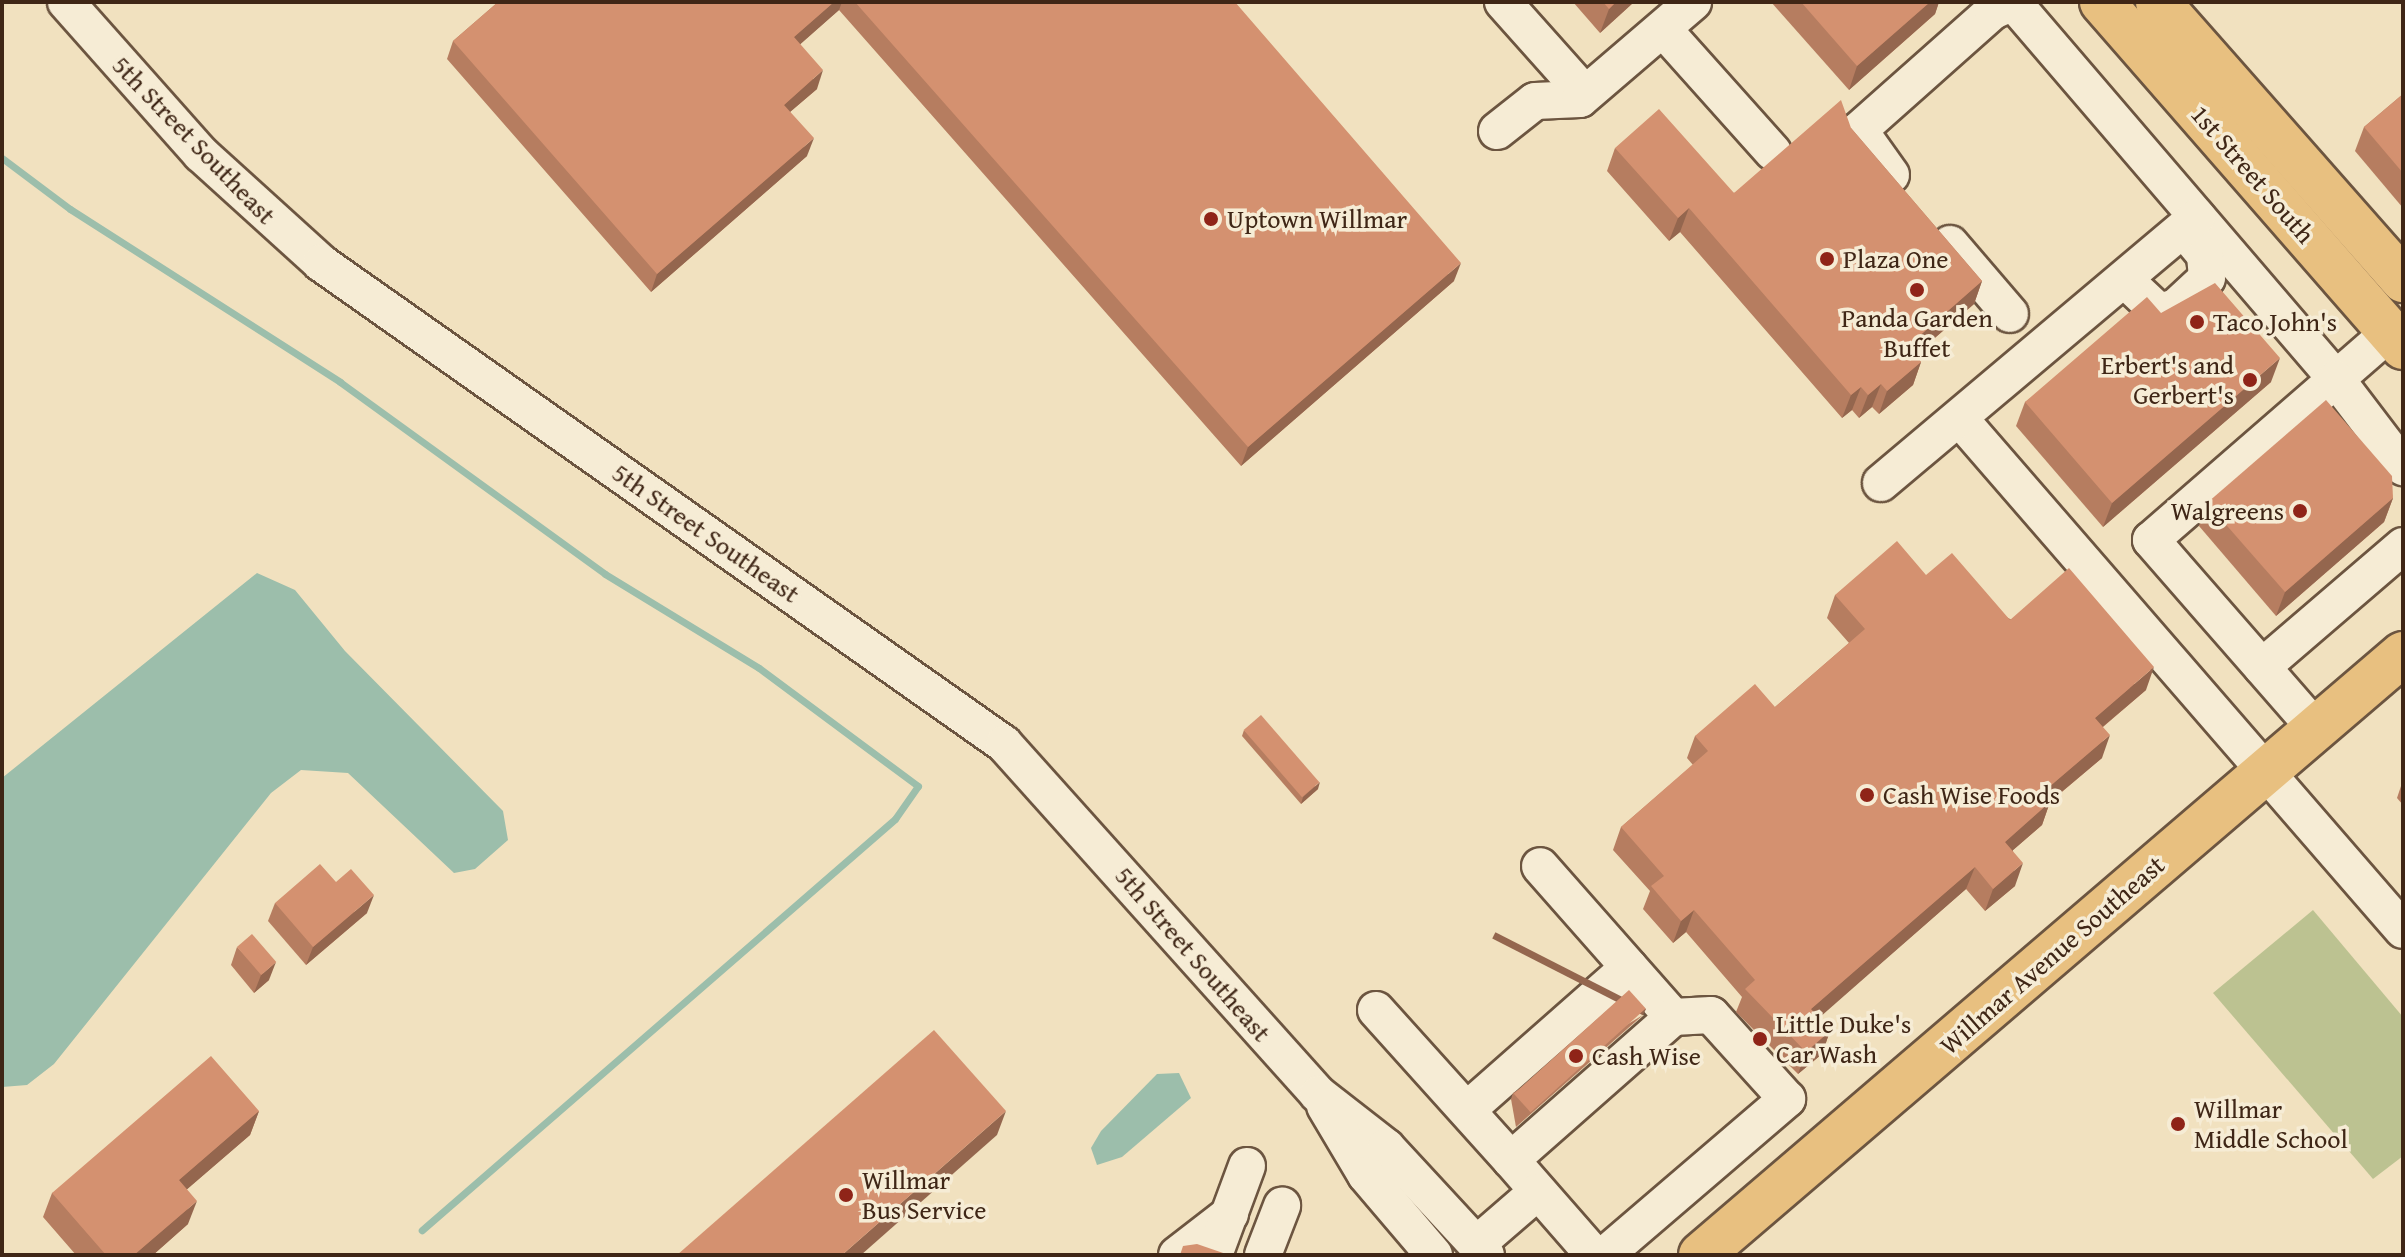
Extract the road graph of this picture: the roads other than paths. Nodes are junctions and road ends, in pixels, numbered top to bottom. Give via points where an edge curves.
1 (66, 2) edge
2 (1503, 2) edge
3 (1693, 2) edge
4 (2102, 2) edge
5 (2158, 2) edge
6 (1989, 6) edge
7 (1663, 29) junction
8 (1585, 94) junction
9 (1497, 131) dead end
10 (1773, 152) dead end
11 (2190, 223) junction
12 (2124, 279) junction
13 (2403, 280) edge
14 (2010, 314) dead end
15 (2396, 340) edge
16 (2336, 379) junction
17 (1960, 419) junction
18 (2403, 467) edge
19 (1881, 483) dead end
20 (2403, 546) edge
21 (2403, 654) edge
22 (2262, 667) junction
23 (2316, 729) junction
24 (2267, 770) junction
25 (1540, 866) dead end
26 (2403, 930) edge
27 (1629, 967) junction
28 (1376, 1010) dead end
29 (1673, 1017) junction
30 (1318, 1094) junction
31 (1467, 1110) junction
32 (1511, 1160) junction
33 (1247, 1166) dead end
34 (1537, 1192) junction
35 (1282, 1206) dead end
36 (1230, 1214) junction
37 (1482, 1250) edge
38 (1177, 1255) edge
39 (1214, 1255) edge
40 (1263, 1255) edge
41 (1434, 1255) edge
42 (1594, 1255) edge
43 (1605, 1255) edge
44 (1701, 1255) edge

1 - 30 street, 5th Street Southeast via 201,154 321,263 1004,744
2 - 8 street
3 - 7 street
4 - 15 main road, 1st Street South
5 - 13 main road, 1st Street South
6 - 11 street via 2005,2 2021,10
6 - 14 street via 1859,130
7 - 8 street
7 - 10 street
8 - 9 street via 1535,101
11 - 12 street
11 - 12 street via 2205,255 2207,278 2176,307 2159,312
11 - 16 street
12 - 17 street
15 - 16 street
16 - 18 street
16 - 22 street via 2151,540
17 - 19 street
17 - 24 street
20 - 22 street
21 - 23 main road, Willmar Avenue Southeast
22 - 23 street
23 - 24 main road, Willmar Avenue Southeast
24 - 26 street
24 - 44 main road, Willmar Avenue Southeast
25 - 27 street
27 - 29 street
27 - 31 street
28 - 31 street
29 - 32 street
29 - 43 street via 1711,1015 1787,1099
30 - 37 street, 5th Street Southeast via 1386,1147
30 - 41 street, 5th Street Southeast via 1366,1175
31 - 32 street
32 - 34 street
33 - 36 street
34 - 37 street
34 - 42 street
35 - 40 street
36 - 38 street
36 - 39 street

